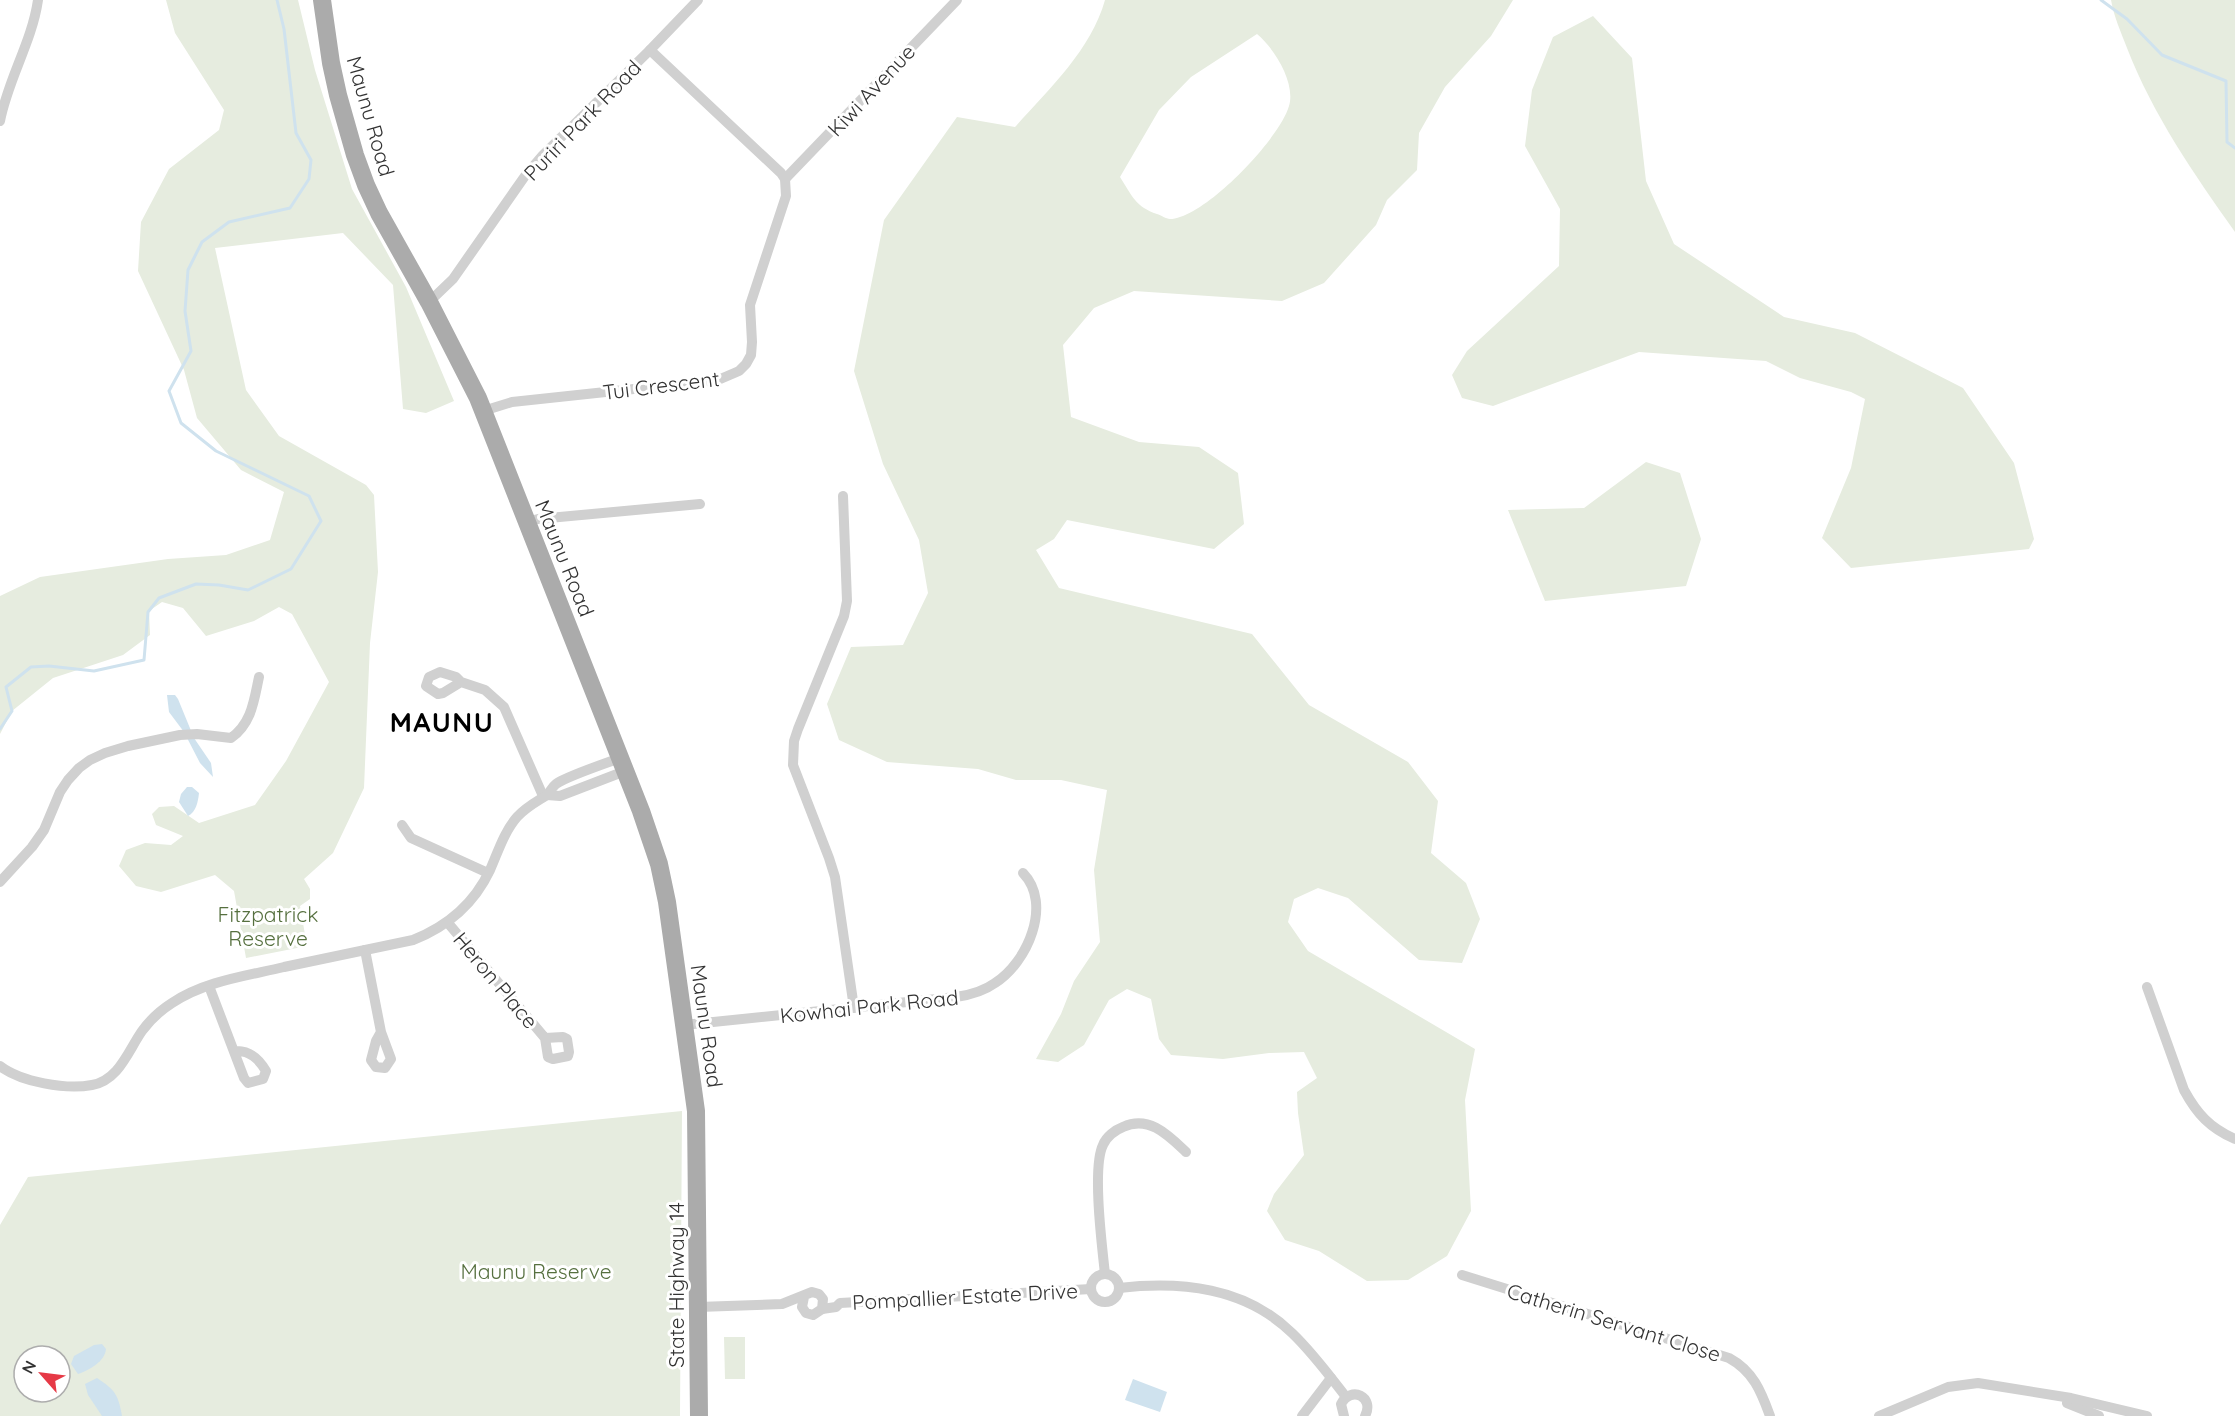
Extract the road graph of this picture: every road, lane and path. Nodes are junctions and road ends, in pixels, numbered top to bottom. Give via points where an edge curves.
1 (38, 0) edge
2 (322, 0) edge
3 (698, 0) edge
4 (957, 0) edge
5 (650, 50) junction
6 (0, 121) edge
7 (785, 179) junction
8 (429, 302) junction
9 (483, 411) junction
10 (843, 496) dead end
11 (700, 504) dead end
12 (526, 522) junction
13 (259, 677) dead end
14 (461, 682) dead end
15 (622, 764) junction
16 (545, 795) junction
17 (402, 825) dead end
18 (489, 873) junction
19 (1023, 873) dead end
20 (0, 882) edge
21 (448, 923) junction
22 (365, 950) junction
23 (209, 986) junction
24 (2147, 987) dead end
25 (854, 1008) junction
26 (684, 1025) junction
27 (381, 1032) dead end
28 (545, 1038) dead end
29 (235, 1051) dead end
30 (0, 1066) edge
31 (2235, 1139) edge
32 (1186, 1152) dead end
33 (698, 1154) joint
34 (1105, 1274) junction
35 (1462, 1275) dead end
36 (1119, 1288) junction
37 (1090, 1289) junction
38 (821, 1296) junction
39 (804, 1297) junction
40 (840, 1303) junction
41 (782, 1304) junction
42 (698, 1307) junction
43 (803, 1310) junction
44 (822, 1310) junction
45 (1331, 1378) junction
46 (2050, 1396) junction
47 (1346, 1397) junction
48 (699, 1416) edge
49 (1302, 1416) edge
50 (1344, 1416) edge
51 (1365, 1416) edge
52 (1770, 1416) edge
53 (1880, 1416) edge
54 (2099, 1416) edge
55 (2147, 1416) edge

1 - 6 street
2 - 8 main road, Maunu Road via 331,63 355,154 379,213
3 - 5 street, Puriri Park Road
4 - 7 street, Kiwi Avenue
5 - 7 street
5 - 8 street, Puriri Park Road via 543,155 453,279
7 - 9 street, Tui Crescent via 786,196 750,305 751,355 739,371 718,380 512,402
8 - 9 main road, Maunu Road
9 - 12 main road, Maunu Road
10 - 25 street via 847,601 792,754 835,877
11 - 12 street
12 - 15 main road, Maunu Road
13 - 20 street via 250,715 242,730 231,738 182,735 105,753 79,768 60,792 44,830
14 - 16 street via 485,690 504,707
15 - 16 street via 560,796
15 - 26 main road, Maunu Road via 659,864
16 - 18 street via 510,826
17 - 18 street via 411,838
18 - 21 street
19 - 25 street, Kowhai Park Road via 1034,890 1031,935 1017,962 996,983 970,995
21 - 22 street via 413,940
21 - 28 street, Heron Place
22 - 23 street
22 - 27 street
23 - 29 street
23 - 30 street via 172,1003 157,1015 108,1080 92,1085 51,1084 19,1076
24 - 31 street via 2192,1106 2213,1128
25 - 26 street, Kowhai Park Road
26 - 33 main road, Maunu Road
32 - 34 street via 1159,1128 1138,1123 1118,1129 1103,1145 1098,1168
33 - 42 main road, State Highway 14
34 - 36 street, Pompallier Estate Drive via 1116,1279
34 - 37 street, Pompallier Estate Drive via 1092,1280
35 - 52 street, Catherin Servant Close via 1730,1358 1755,1380
36 - 37 street, Pompallier Estate Drive via 1108,1302 1098,1300
36 - 45 street, Pompallier Estate Drive via 1189,1286 1231,1295 1280,1322
37 - 40 street, Pompallier Estate Drive
38 - 39 street via 812,1292
38 - 40 street, Pompallier Estate Drive
38 - 44 street
39 - 41 street
39 - 43 street
40 - 44 street, Pompallier Estate Drive
41 - 42 street
41 - 43 street
42 - 48 main road, State Highway 14
43 - 44 street via 813,1315
45 - 47 street, Pompallier Estate Drive
45 - 49 street
46 - 53 street via 1992,1384 1962,1384
46 - 54 street
46 - 55 street
47 - 50 street via 1341,1404
47 - 51 street via 1364,1397 1368,1409

